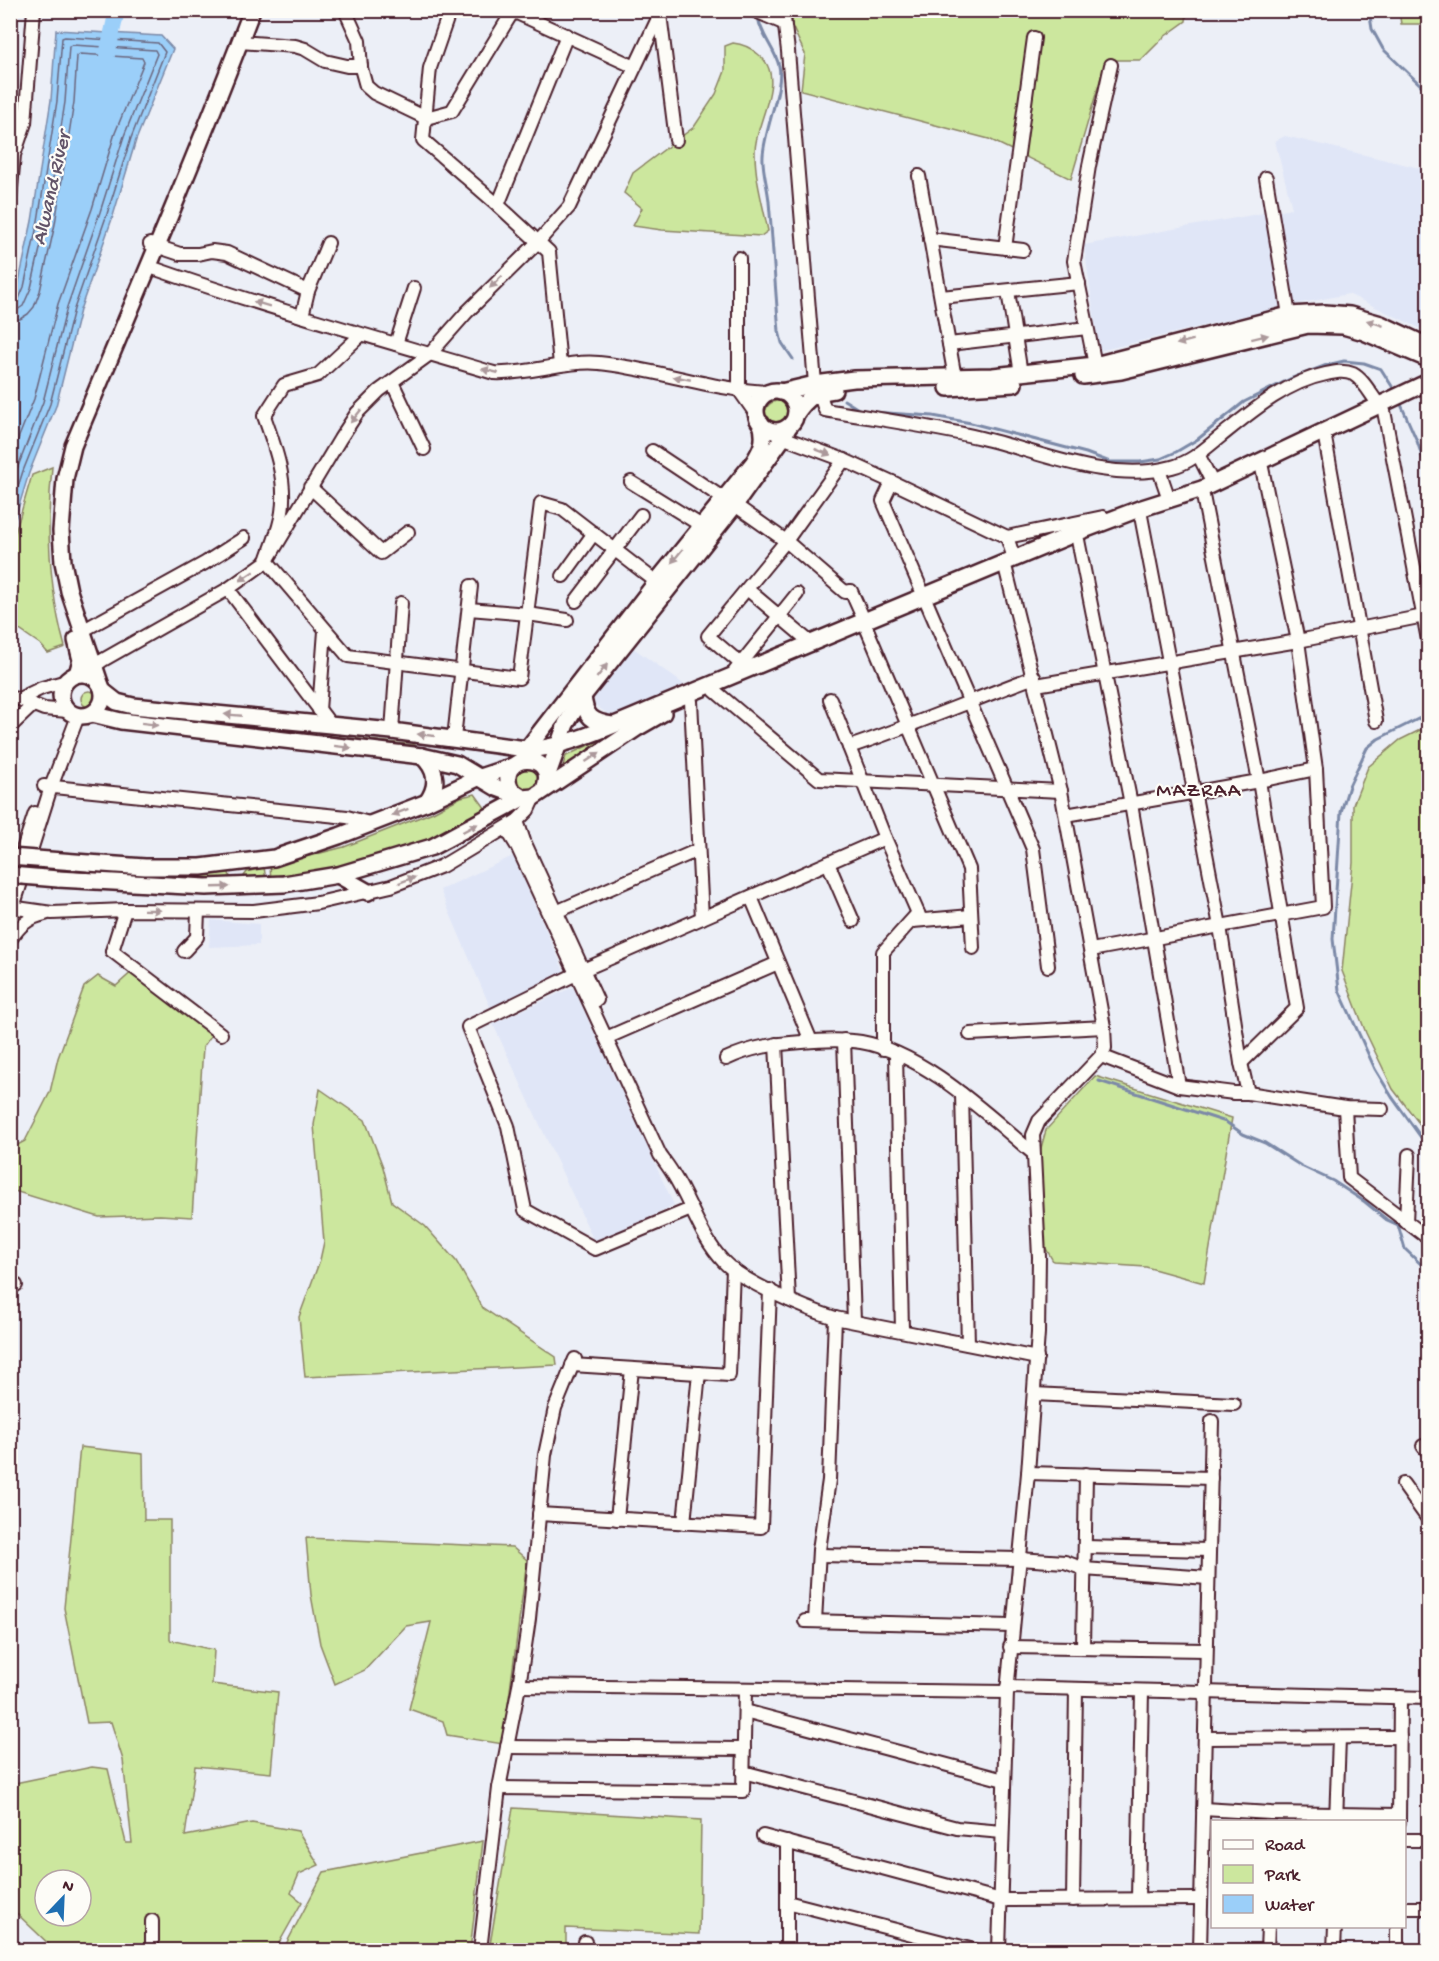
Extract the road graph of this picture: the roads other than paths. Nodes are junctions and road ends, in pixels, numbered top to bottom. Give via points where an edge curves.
1 (34, 10) edge
2 (243, 10) edge
3 (252, 10) edge
4 (345, 10) edge
5 (450, 10) edge
6 (517, 12) edge
7 (661, 12) edge
8 (758, 13) edge
9 (783, 17) edge
10 (567, 35) junction
11 (1034, 38) dead end
12 (240, 42) junction
13 (1111, 65) dead end
14 (361, 66) junction
15 (634, 67) junction
16 (426, 118) junction
17 (676, 140) dead end
18 (14, 144) edge
19 (919, 176) dead end
20 (1266, 178) dead end
21 (10, 199) edge
22 (498, 205) junction
23 (930, 239) junction
24 (538, 242) junction
25 (328, 243) dead end
26 (154, 246) junction
27 (1005, 248) junction
28 (1023, 250) dead end
29 (739, 258) dead end
30 (146, 265) junction
31 (1079, 283) junction
32 (414, 288) dead end
33 (308, 291) junction
34 (1008, 291) junction
35 (940, 297) junction
36 (1289, 315) junction
37 (302, 316) junction
38 (1087, 328) junction
39 (361, 335) junction
40 (1016, 336) junction
41 (396, 344) junction
42 (949, 344) junction
43 (1428, 346) edge
44 (430, 354) junction
45 (1428, 359) edge
46 (560, 365) junction
47 (1095, 365) junction
48 (1022, 374) junction
49 (955, 378) junction
50 (392, 382) junction
51 (1428, 382) edge
52 (817, 388) junction
53 (739, 390) junction
54 (778, 392) junction
55 (1419, 392) edge
56 (1384, 407) junction
57 (796, 414) junction
58 (771, 427) junction
59 (1325, 438) junction
60 (424, 449) dead end
61 (652, 451) dead end
62 (1198, 454) junction
63 (844, 460) junction
64 (1262, 468) junction
65 (1159, 470) junction
66 (631, 482) dead end
67 (892, 482) junction
68 (1213, 484) junction
69 (310, 487) junction
70 (1203, 496) junction
71 (1170, 499) junction
72 (729, 502) junction
73 (1137, 514) junction
74 (641, 515) dead end
75 (702, 526) junction
76 (408, 532) dead end
77 (594, 532) junction
78 (1006, 537) junction
79 (244, 538) dead end
80 (1078, 540) junction
81 (786, 542) junction
82 (616, 549) junction
83 (267, 561) junction
84 (1010, 564) junction
85 (563, 576) dead end
86 (662, 585) junction
87 (471, 586) dead end
88 (228, 589) junction
89 (747, 589) junction
90 (797, 594) dead end
91 (925, 599) junction
92 (576, 601) dead end
93 (1425, 601) edge
94 (401, 603) dead end
95 (469, 609) junction
96 (528, 614) junction
97 (1424, 616) junction
98 (780, 617) junction
99 (567, 620) dead end
100 (865, 624) junction
101 (1361, 628) junction
102 (82, 631) junction
103 (325, 631) junction
104 (1428, 640) edge
105 (1298, 641) junction
106 (811, 643) junction
107 (324, 646) junction
108 (340, 648) junction
109 (1233, 651) junction
110 (396, 662) junction
111 (1170, 663) junction
112 (462, 670) junction
113 (739, 670) junction
114 (80, 674) junction
115 (1105, 674) junction
116 (1035, 681) junction
117 (102, 688) junction
118 (715, 691) junction
119 (583, 696) junction
120 (15, 698) edge
121 (830, 699) dead end
122 (691, 701) junction
123 (969, 701) junction
124 (33, 705) junction
125 (77, 714) junction
126 (323, 719) junction
127 (1376, 721) dead end
128 (612, 725) junction
129 (10, 727) edge
130 (909, 727) junction
131 (392, 731) junction
132 (453, 738) junction
133 (558, 744) junction
134 (849, 747) junction
135 (526, 749) junction
136 (422, 756) junction
137 (515, 764) junction
138 (1316, 769) junction
139 (480, 777) junction
140 (1259, 781) junction
141 (863, 782) junction
142 (933, 785) junction
143 (47, 786) junction
144 (1006, 788) junction
145 (533, 791) junction
146 (1061, 791) junction
147 (1195, 792) junction
148 (427, 802) junction
149 (1131, 804) junction
150 (1066, 815) junction
151 (517, 821) junction
152 (369, 823) junction
153 (506, 828) junction
154 (885, 838) junction
155 (698, 850) junction
156 (10, 857) edge
157 (828, 863) junction
158 (338, 874) junction
159 (10, 875) edge
160 (10, 889) edge
161 (368, 891) junction
162 (751, 897) junction
163 (124, 910) junction
164 (12, 911) edge
165 (198, 911) junction
166 (52, 913) junction
167 (552, 914) junction
168 (1282, 914) junction
169 (971, 916) junction
170 (702, 918) junction
171 (916, 918) junction
172 (853, 921) dead end
173 (1220, 926) junction
174 (1155, 938) junction
175 (10, 940) edge
176 (973, 948) dead end
177 (1091, 950) junction
178 (184, 951) dead end
179 (778, 963) junction
180 (1048, 966) dead end
181 (580, 972) junction
182 (1104, 1027) junction
183 (221, 1034) dead end
184 (970, 1034) dead end
185 (610, 1037) junction
186 (844, 1040) junction
187 (811, 1041) junction
188 (776, 1044) junction
189 (883, 1049) junction
190 (896, 1054) junction
191 (1101, 1056) junction
192 (726, 1059) dead end
193 (1241, 1062) junction
194 (1179, 1086) junction
195 (1248, 1093) junction
196 (962, 1094) junction
197 (1345, 1108) junction
198 (1382, 1108) dead end
199 (1034, 1153) junction
200 (1409, 1155) dead end
201 (691, 1209) junction
202 (1406, 1222) junction
203 (1428, 1238) edge
204 (733, 1269) junction
205 (770, 1290) junction
206 (789, 1300) junction
207 (835, 1318) junction
208 (854, 1321) junction
209 (902, 1330) junction
210 (968, 1344) junction
211 (1037, 1358) junction
212 (632, 1369) junction
213 (699, 1373) junction
214 (1034, 1394) junction
215 (1234, 1404) dead end
216 (1212, 1421) dead end
217 (1028, 1473) junction
218 (1086, 1474) junction
219 (1210, 1478) junction
220 (1403, 1484) dead end
221 (539, 1514) junction
222 (617, 1519) junction
223 (1428, 1519) edge
224 (684, 1523) junction
225 (1085, 1546) junction
226 (1209, 1550) junction
227 (819, 1555) junction
228 (1019, 1559) junction
229 (1084, 1569) junction
230 (1208, 1578) junction
231 (1012, 1626) junction
232 (1010, 1647) junction
233 (1083, 1647) junction
234 (1206, 1650) junction
235 (519, 1686) junction
236 (1007, 1689) junction
237 (1076, 1689) junction
238 (745, 1690) junction
239 (1142, 1691) junction
240 (1205, 1693) junction
241 (1400, 1697) junction
242 (1428, 1698) edge
243 (745, 1711) junction
244 (1400, 1737) junction
245 (1205, 1738) junction
246 (1339, 1738) junction
247 (507, 1747) junction
248 (744, 1749) junction
249 (743, 1772) junction
250 (1004, 1780) junction
251 (499, 1788) junction
252 (1203, 1809) junction
253 (1271, 1817) edge
254 (1336, 1818) edge
255 (1399, 1818) edge
256 (1002, 1832) junction
257 (763, 1836) dead end
258 (1406, 1840) edge
259 (1428, 1840) edge
260 (787, 1842) junction
261 (1138, 1899) junction
262 (1201, 1899) junction
263 (1000, 1900) junction
264 (1073, 1900) junction
265 (787, 1902) junction
266 (1406, 1908) edge
267 (1428, 1908) edge
268 (152, 1921) dead end
269 (1268, 1928) edge
270 (1335, 1928) edge
271 (1397, 1928) edge
272 (10, 1945) edge
273 (17, 1950) edge
274 (152, 1950) edge
275 (480, 1950) edge
276 (787, 1950) edge
277 (974, 1950) edge
278 (999, 1950) edge
279 (1200, 1950) edge
280 (1267, 1950) edge
281 (1335, 1950) edge
282 (1397, 1950) edge

1 - 18 street via 25,123
2 - 26 main road
3 - 12 main road
4 - 14 street via 359,41
5 - 16 street via 430,68
6 - 10 street
6 - 16 street via 510,16 452,111
7 - 15 street
7 - 17 street
8 - 9 street
9 - 52 street
10 - 15 street
10 - 22 street
11 - 27 street
12 - 14 street via 295,46 325,61
12 - 26 main road
13 - 31 street via 1074,261
14 - 16 street via 370,90
15 - 24 street via 570,207
16 - 22 street via 423,140
18 - 21 street
19 - 23 street
20 - 36 street
22 - 24 street
23 - 27 street
23 - 35 street
24 -> 44 street
24 - 46 street via 549,252
25 - 33 street
26 - 30 main road
26 - 33 street via 184,255 227,253
27 - 28 street
29 - 53 street
37 -> 30 street
30 - 102 main road via 66,468 62,547 69,591
30 - 114 main road via 58,466 55,562 80,655
31 - 34 street
31 - 38 street
32 - 41 street
33 - 37 street
34 - 35 street
34 - 40 street
35 - 42 street
43 -> 36 main road via 1381,324 1350,315
36 -> 47 main road
37 - 39 street
38 - 40 street
38 - 47 street
39 - 41 street
39 - 83 street via 318,375 284,385 264,416 275,444 283,492 281,519
40 - 42 street
40 - 48 street
41 - 44 street
42 - 49 street
46 -> 44 street via 494,373
44 - 50 street
52 -> 45 main road via 979,388 1110,373 1308,325 1342,326 1364,332
53 -> 46 street via 629,367 596,363
47 - 48 main road
48 - 49 main road
49 - 52 main road via 854,379
50 - 60 street
50 -> 69 street via 357,413
51 - 55 main road
52 - 54 main road
52 - 57 main road
52 - 65 street via 825,410 983,438 1084,467
53 - 54 street
53 - 58 street
54 - 57 main road via 791,398
54 - 58 main road via 764,396 758,405
55 - 56 main road
56 - 59 main road
56 - 62 street via 1349,372 1315,376 1288,387
56 - 68 main road
56 - 93 street
57 - 58 main road via 795,419
58 -> 63 street
58 - 72 main road
58 - 72 main road via 764,432 763,447
59 - 64 main road
59 - 101 street
61 - 72 street
62 - 65 street via 1179,466
62 - 68 street
63 - 67 street
63 - 81 street
64 - 70 main road
64 - 105 street
65 - 71 street
66 - 75 street
67 - 78 street
67 - 91 street via 883,501
68 - 71 main road
69 - 76 street via 381,553
69 - 83 street
70 - 73 main road
70 - 109 street
71 - 73 main road
72 - 75 main road
72 - 81 street
72 - 86 main road
73 - 78 street
73 - 80 main road
73 - 84 main road
73 - 111 street
74 - 82 street
75 -> 86 main road
77 - 82 street
77 - 85 street
77 - 96 street via 562,509 541,503
78 - 84 street
79 - 102 street
80 - 84 main road
80 - 115 street
81 - 89 street
81 - 100 street via 845,592 851,591
82 - 86 street
82 - 92 street
83 -> 88 street
83 - 103 street
84 - 91 main road
84 - 116 street
119 -> 86 main road
86 - 135 main road
87 - 95 street
88 - 114 street
88 - 126 street
89 - 98 street
89 - 113 street via 708,636
90 - 98 street
91 - 100 main road
91 - 123 street
93 - 97 street
94 - 110 street
95 - 96 street
95 - 112 street
96 - 99 street
96 - 112 street via 519,678
97 - 101 street
97 - 104 street
98 - 106 street
98 - 113 street
100 - 106 main road
100 - 118 main road
100 - 130 street
101 - 105 street
101 - 127 street
102 - 114 main road
103 - 107 street
103 - 108 street
105 - 109 street
105 - 138 street
106 - 113 main road
107 - 108 street
107 - 126 street
108 - 110 street via 348,656
109 - 111 street
109 - 140 street
110 - 112 street
110 - 131 street
111 - 115 street
111 - 147 street
112 - 132 street
113 - 128 main road
114 - 117 main road
114 - 120 street
114 - 125 main road via 63,686 61,700
115 - 116 street
115 - 149 street
116 - 123 street
116 - 146 street
117 - 125 main road via 101,704
126 -> 117 main road via 133,706 117,702
118 - 122 main road
118 - 141 street via 819,779
119 - 128 main road via 590,717
119 - 133 main road
120 - 124 street
121 - 134 street
145 -> 122 main road via 637,728
122 - 155 street
123 - 130 street
123 - 144 street
124 - 125 street
124 - 129 street
125 -> 136 main road
125 - 143 street
126 - 131 main road
128 - 133 main road
130 - 134 street
130 - 142 street
132 -> 131 main road
132 - 135 main road
133 - 135 main road
133 - 145 main road
134 - 141 street
135 - 137 main road
136 - 139 main road via 457,764
136 - 148 main road via 435,772 436,783
137 - 139 main road
137 - 145 main road via 508,784
137 - 145 main road via 530,760 545,771
138 - 140 street
138 - 168 street via 1323,907
139 - 145 main road via 496,788
139 - 148 main road
140 - 147 street
140 - 168 street
141 - 142 street
141 - 154 street
142 - 144 street
142 - 169 street via 969,869
143 - 152 street via 347,817
143 - 160 street
143 - 164 street
144 - 146 street
144 - 180 street via 1033,849
145 - 151 street via 528,810
158 -> 145 main road via 432,847
146 - 150 street
147 - 149 street
147 - 173 street
148 -> 152 main road
149 - 150 street
149 - 174 street
150 - 177 street
151 - 153 street
151 - 167 street
152 - 156 main road, bridge via 274,858 201,867
161 -> 153 street via 442,866
153 - 167 street
154 - 157 street
154 - 171 street
155 - 167 street
155 - 170 street
157 - 162 street
157 - 172 street
159 -> 158 main road, bridge via 206,887 284,884
158 - 161 main road
161 - 165 street via 274,909
162 - 170 street
162 - 179 street
163 -> 165 street
163 - 166 street
163 - 183 street via 112,951
164 - 166 street
165 - 178 street via 197,937
166 - 175 street via 28,920
167 - 181 street
168 - 173 street
168 - 193 street via 1297,1008
169 - 171 street
169 - 176 street
170 - 181 street
171 - 189 street via 883,952
173 - 174 street
173 - 193 street
174 - 177 street
174 - 194 street
177 - 182 street
179 - 185 street
179 - 187 street
181 - 185 street
181 - 201 street via 468,1027 508,1126 525,1210 595,1249
182 - 184 street
182 - 191 street via 1105,1048
185 - 201 street via 668,1152 673,1174
186 - 187 street
186 - 189 street
186 - 208 street
187 - 188 street
188 - 192 street via 750,1048
188 - 206 street
189 - 190 street
190 - 196 street
190 - 209 street
191 - 194 street
191 - 199 street via 1036,1125
193 - 195 street
194 - 195 street
195 - 197 street
196 - 199 street
196 - 210 street
197 - 198 street
197 - 202 street via 1349,1178
199 - 211 street via 1039,1282
200 - 202 street
201 - 204 street via 721,1258
202 - 203 street
204 - 205 street
204 - 213 street via 729,1375
205 - 206 street
205 - 224 street via 760,1527
206 - 207 street
207 - 208 street
207 - 227 street via 829,1480
208 - 209 street
209 - 210 street
210 - 211 street
211 - 214 street
212 - 213 street
212 - 221 street via 574,1362 549,1431
212 - 222 street
213 - 224 street
214 - 215 street
214 - 217 street
216 - 219 street
217 - 218 street
217 - 228 street
218 - 219 street
218 - 225 street
219 - 226 street
220 - 223 street
221 - 222 street
221 - 235 street
222 - 224 street
225 - 226 street
225 - 229 street
226 - 230 street
227 - 228 street
227 - 231 street via 810,1621
228 - 229 street via 1065,1562
228 - 231 street
229 - 230 street
229 - 233 street
230 - 234 street
231 - 232 street
232 - 233 street
232 - 236 street
233 - 234 street
234 - 240 street
235 - 238 street
235 - 247 street
236 - 237 street
236 - 238 street
236 - 250 street
237 - 239 street
237 - 264 street
238 - 243 street
239 - 240 street
239 - 261 street
240 - 241 street
240 - 245 street
241 - 242 street
241 - 244 street
243 - 248 street
243 - 250 street
244 - 246 street
244 - 255 street
245 - 246 street
245 - 252 street
246 - 254 street
247 - 248 street
247 - 251 street
248 - 249 street
249 - 251 street via 743,1791
249 - 256 street via 957,1828
250 - 256 street
251 - 275 street
252 - 253 street
252 - 262 street
253 - 254 street
254 - 255 street
256 - 263 street
257 - 260 street
258 - 259 street
260 - 263 street
260 - 265 street
261 - 262 street
261 - 264 street
262 - 279 street
263 - 264 street
263 - 278 street
265 - 276 street
265 - 277 street
266 - 267 street
268 - 274 street
269 - 280 street
270 - 281 street
271 - 282 street
272 - 273 street

